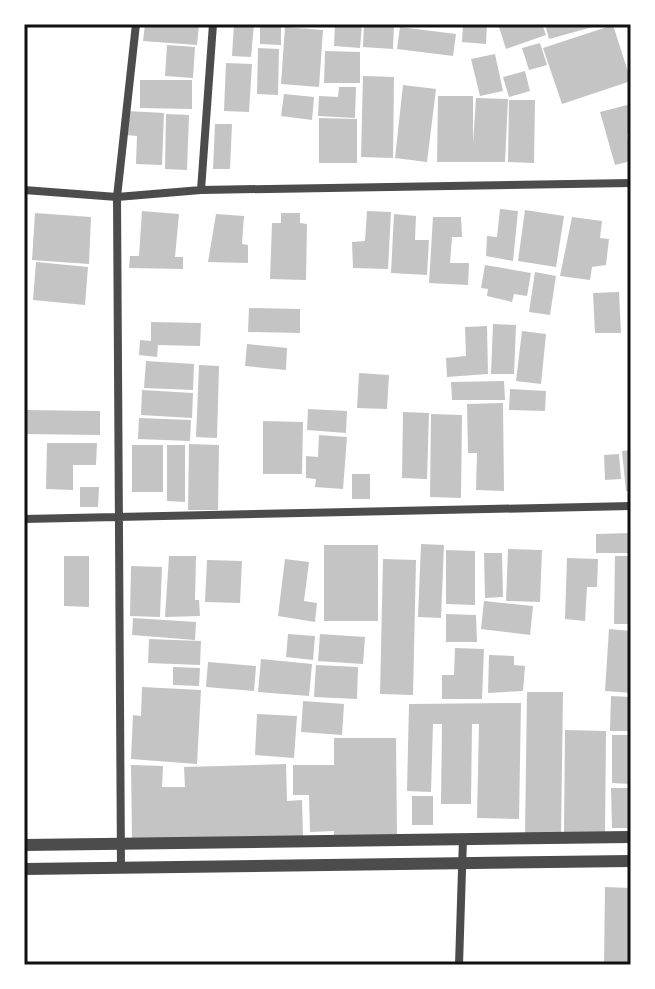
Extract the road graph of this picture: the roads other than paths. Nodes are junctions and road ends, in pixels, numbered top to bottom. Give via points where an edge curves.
1 (136, 24) edge
2 (213, 24) edge
3 (631, 183) edge
4 (24, 190) edge
5 (201, 190) junction
6 (117, 197) junction
7 (631, 506) edge
8 (119, 518) junction
9 (24, 519) edge
10 (631, 837) edge
11 (463, 838) junction
12 (123, 844) junction
13 (24, 845) edge
14 (631, 861) edge
15 (462, 864) junction
16 (121, 868) junction
17 (24, 869) edge
18 (459, 965) edge

1 - 6 street
2 - 5 street
3 - 5 street
4 - 6 street
5 - 6 street
6 - 8 street
7 - 8 street
8 - 9 street
8 - 12 street
10 - 11 street
11 - 12 street
11 - 15 street
12 - 13 street
12 - 16 street
14 - 15 street
15 - 16 street
15 - 18 street
16 - 17 street

